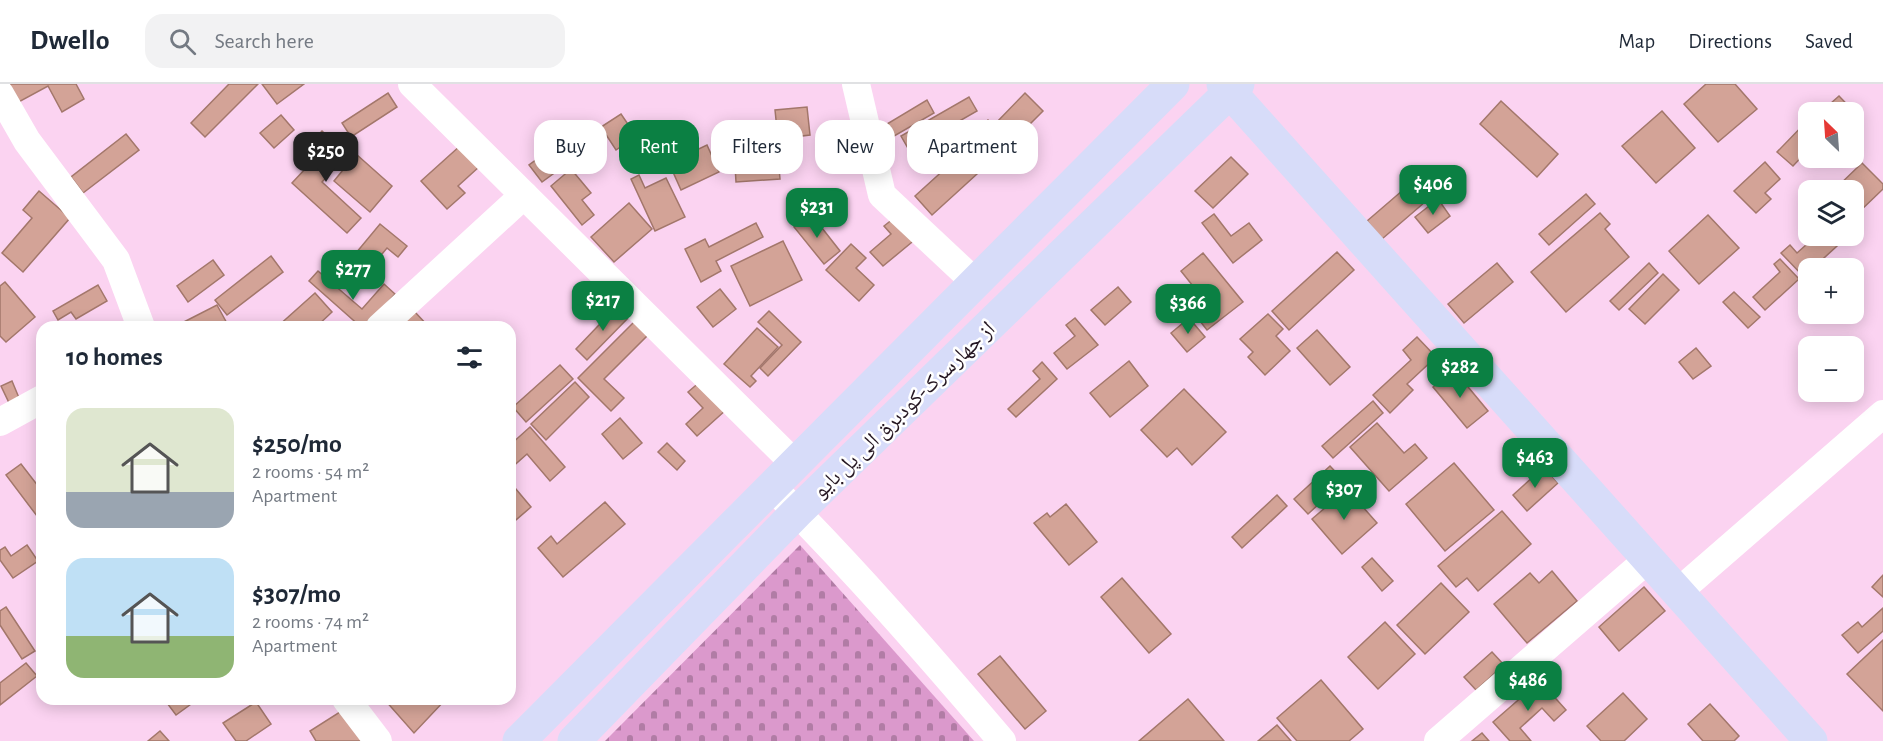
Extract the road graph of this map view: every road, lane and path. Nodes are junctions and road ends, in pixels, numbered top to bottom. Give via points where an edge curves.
1 (412, 84) edge
2 (856, 84) edge
3 (1173, 84) edge
4 (1231, 87) edge
5 (0, 94) edge
6 (524, 195) junction
7 (976, 283) junction
8 (139, 321) edge
9 (387, 321) edge
10 (36, 402) edge
11 (1883, 414) edge
12 (0, 422) edge
13 (795, 464) junction
14 (772, 487) junction
15 (797, 512) junction
16 (1647, 560) junction
17 (1677, 593) junction
18 (351, 705) edge
19 (378, 741) edge
20 (519, 741) edge
21 (574, 741) edge
22 (1002, 741) edge
23 (1438, 741) edge
24 (1811, 741) edge

1 - 6 street
2 - 7 street via 882,195
3 - 7 street, از جهارسرک-کودبرق الی پل بایو
4 - 15 street, از جهارسرک-کودبرق الی پل بایو
4 - 16 street
5 - 8 street via 27,141 116,260
6 - 9 street
6 - 13 street
7 - 13 street, از جهارسرک-کودبرق الی پل بایو
10 - 12 street
11 - 17 street
13 - 14 street, از جهارسرک-کودبرق الی پل بایو
14 - 15 street
14 - 20 street, از جهارسرک-کودبرق الی پل بایو
15 - 21 street, از جهارسرک-کودبرق الی پل بایو
15 - 22 street via 934,660
16 - 17 street
16 - 23 street
17 - 24 street
18 - 19 street

